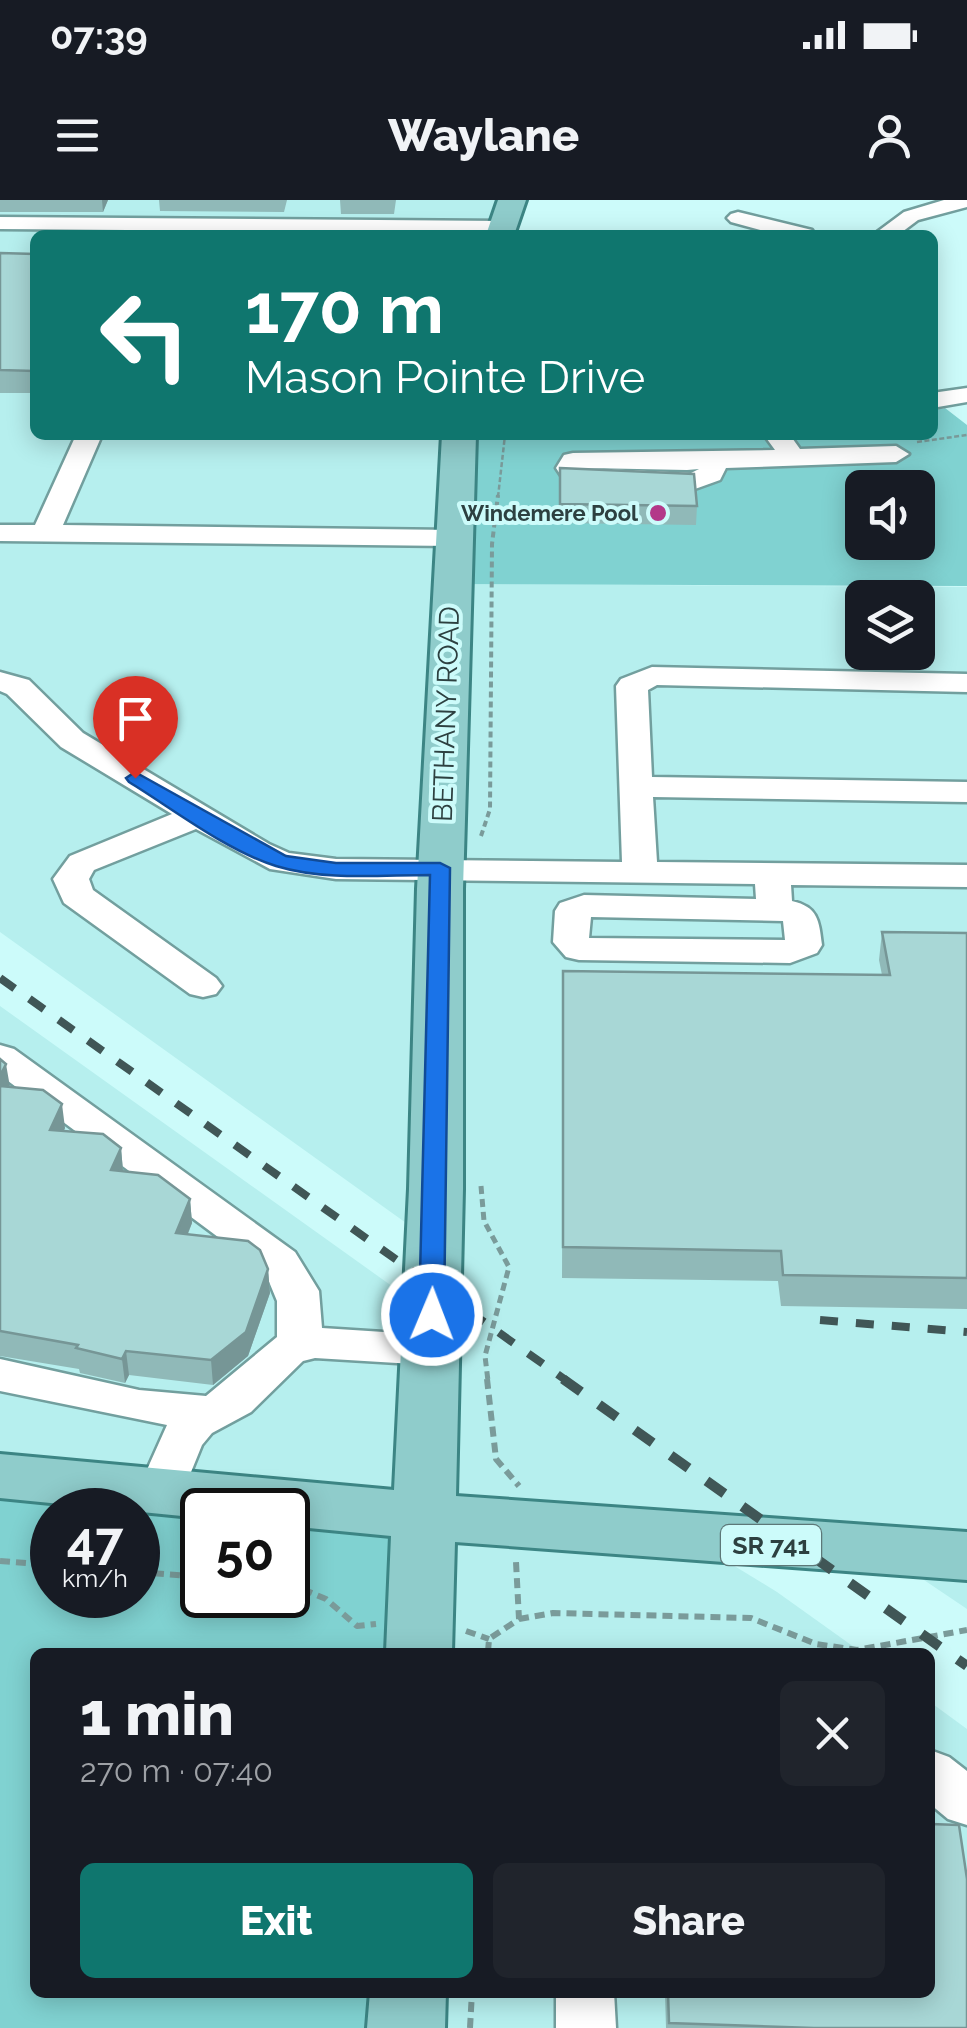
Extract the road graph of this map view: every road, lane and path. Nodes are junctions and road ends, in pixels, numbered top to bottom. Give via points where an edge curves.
1 (140, 200) edge
2 (322, 200) edge
3 (967, 200) edge
4 (738, 218) dead end
5 (505, 221) edge
6 (0, 223) edge
7 (130, 224) junction
8 (316, 226) junction
9 (785, 230) edge
10 (891, 230) edge
11 (967, 395) edge
12 (938, 400) edge
13 (967, 404) edge
14 (938, 409) edge
15 (967, 435) edge
16 (86, 440) edge
17 (458, 440) edge
18 (505, 440) edge
19 (785, 446) edge
20 (905, 448) joint
21 (714, 461) dead end
22 (0, 533) edge
23 (45, 534) junction
24 (452, 538) junction
25 (967, 683) edge
26 (9, 684) edge
27 (636, 787) junction
28 (967, 792) edge
29 (198, 816) junction
30 (460, 869) junction
31 (640, 871) junction
32 (772, 873) junction
33 (967, 876) edge
34 (775, 910) junction
35 (204, 986) dead end
36 (0, 1057) edge
37 (480, 1169) dead end
38 (298, 1347) junction
39 (430, 1350) junction
40 (0, 1375) edge
41 (212, 1414) junction
42 (0, 1476) edge
43 (161, 1492) junction
44 (518, 1500) dead end
45 (424, 1518) junction
46 (967, 1556) edge
47 (0, 1562) edge
48 (30, 1564) edge
49 (310, 1592) edge
50 (516, 1601) dead end
51 (519, 1619) junction
52 (967, 1630) edge
53 (423, 1636) edge
54 (489, 1639) junction
55 (488, 1648) edge
56 (843, 1648) edge
57 (868, 1648) edge
58 (935, 1776) edge
59 (967, 1802) edge
60 (408, 1998) edge
61 (472, 1998) edge
62 (585, 1998) edge
63 (406, 2028) edge
64 (470, 2028) edge
65 (586, 2028) edge

1 - 7 street
2 - 8 street
3 - 10 street via 911,216
4 - 9 street
5 - 8 street
6 - 7 street
7 - 8 street
11 - 12 street
13 - 14 street
15 - 20 path
16 - 23 street
17 - 24 main road, BETHANY ROAD
18 - 30 path via 492,544 490,809
19 - 20 street
19 - 21 street
22 - 23 street
23 - 24 street
24 - 30 main road, BETHANY ROAD
25 - 27 street via 652,676 632,686
26 - 29 street via 72,740
27 - 28 street
27 - 31 street
29 - 30 street via 282,862
29 - 35 street via 82,863 71,880 77,895
30 - 31 street
30 - 39 main road, BETHANY ROAD
31 - 32 street
32 - 33 street
32 - 34 street
34 - 34 street via 584,906 573,911 572,942 579,949 790,952 804,945 800,917
36 - 38 street via 280,1262 295,1277 302,1314
37 - 44 path via 484,1220 509,1267 486,1356 496,1458 520,1486
38 - 39 street
38 - 41 street
39 - 45 main road, BETHANY ROAD
40 - 41 street via 139,1406
41 - 43 street via 182,1439
42 - 43 main road, SR 741
43 - 45 main road, SR 741
45 - 46 main road, SR 741
45 - 53 main road, BETHANY ROAD
47 - 48 path
49 - 53 path via 358,1626
50 - 51 path
51 - 54 path
51 - 56 path via 553,1613 751,1618
52 - 57 path
53 - 54 path
54 - 55 path
58 - 59 street
60 - 63 main road
61 - 64 path
62 - 65 street

